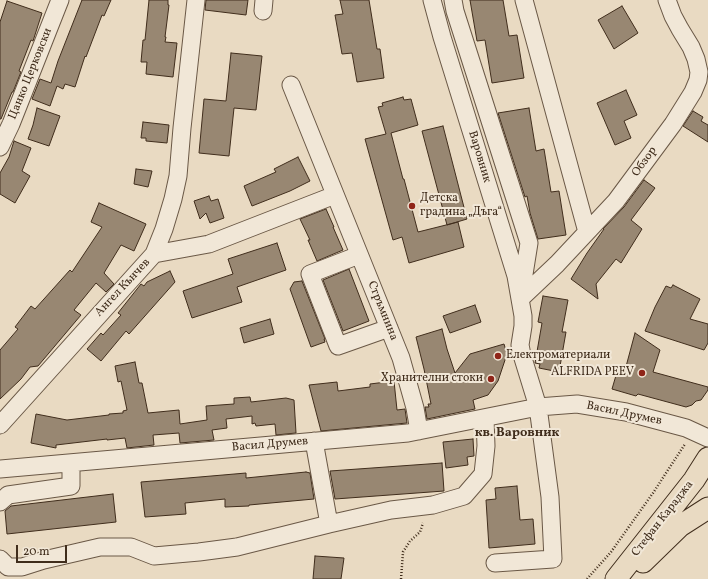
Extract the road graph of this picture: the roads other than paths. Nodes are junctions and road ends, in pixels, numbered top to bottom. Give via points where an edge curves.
1 (60, 0) edge
2 (196, 0) edge
3 (432, 0) edge
4 (453, 0) edge
5 (524, 0) edge
6 (667, 0) edge
7 (291, 85) dead end
8 (0, 147) edge
9 (335, 195) junction
10 (587, 232) junction
11 (154, 254) junction
12 (359, 255) junction
13 (520, 299) junction
14 (389, 328) junction
15 (538, 407) junction
16 (485, 418) junction
17 (0, 424) edge
18 (419, 431) junction
19 (708, 438) edge
20 (314, 441) junction
21 (708, 458) edge
22 (71, 463) junction
23 (0, 469) edge
24 (0, 502) edge
25 (708, 508) edge
26 (329, 524) junction
27 (0, 559) edge
28 (495, 563) dead end
29 (616, 579) edge
30 (625, 579) edge

1 - 8 street, Цанко Церковски
2 - 11 street, Ангел Кънчев via 178,176 171,207
3 - 13 street, Варовник via 516,276
4 - 13 street via 529,243
5 - 10 street
6 - 10 street, Обзор via 696,59 699,72 694,92 616,201
7 - 9 street, Стръмнина
9 - 11 street via 209,244
9 - 12 street, Стръмнина
10 - 13 street, Обзор
11 - 17 street, Ангел Кънчев
12 - 14 street, Стръмнина
12 - 14 street via 310,274 338,346
13 - 15 street, Варовник via 523,326 520,345
14 - 18 street, Стръмнина via 415,408
15 - 16 street, Васил Друмев
15 - 19 street, Васил Друмев via 577,404 626,412 686,428
15 - 28 street via 550,497 553,559
16 - 18 street, Васил Друмев
16 - 26 street via 486,446 482,474 464,496 433,505 391,510
18 - 20 street, Васил Друмев
20 - 22 street, Васил Друмев
20 - 26 street
21 - 29 main road, Стефан Караджа via 694,480
22 - 23 street, Васил Друмев
22 - 24 street via 71,486 8,496
25 - 30 main road via 680,526
26 - 27 street via 237,547 199,552 154,556 131,547 100,547 22,567 8,567

